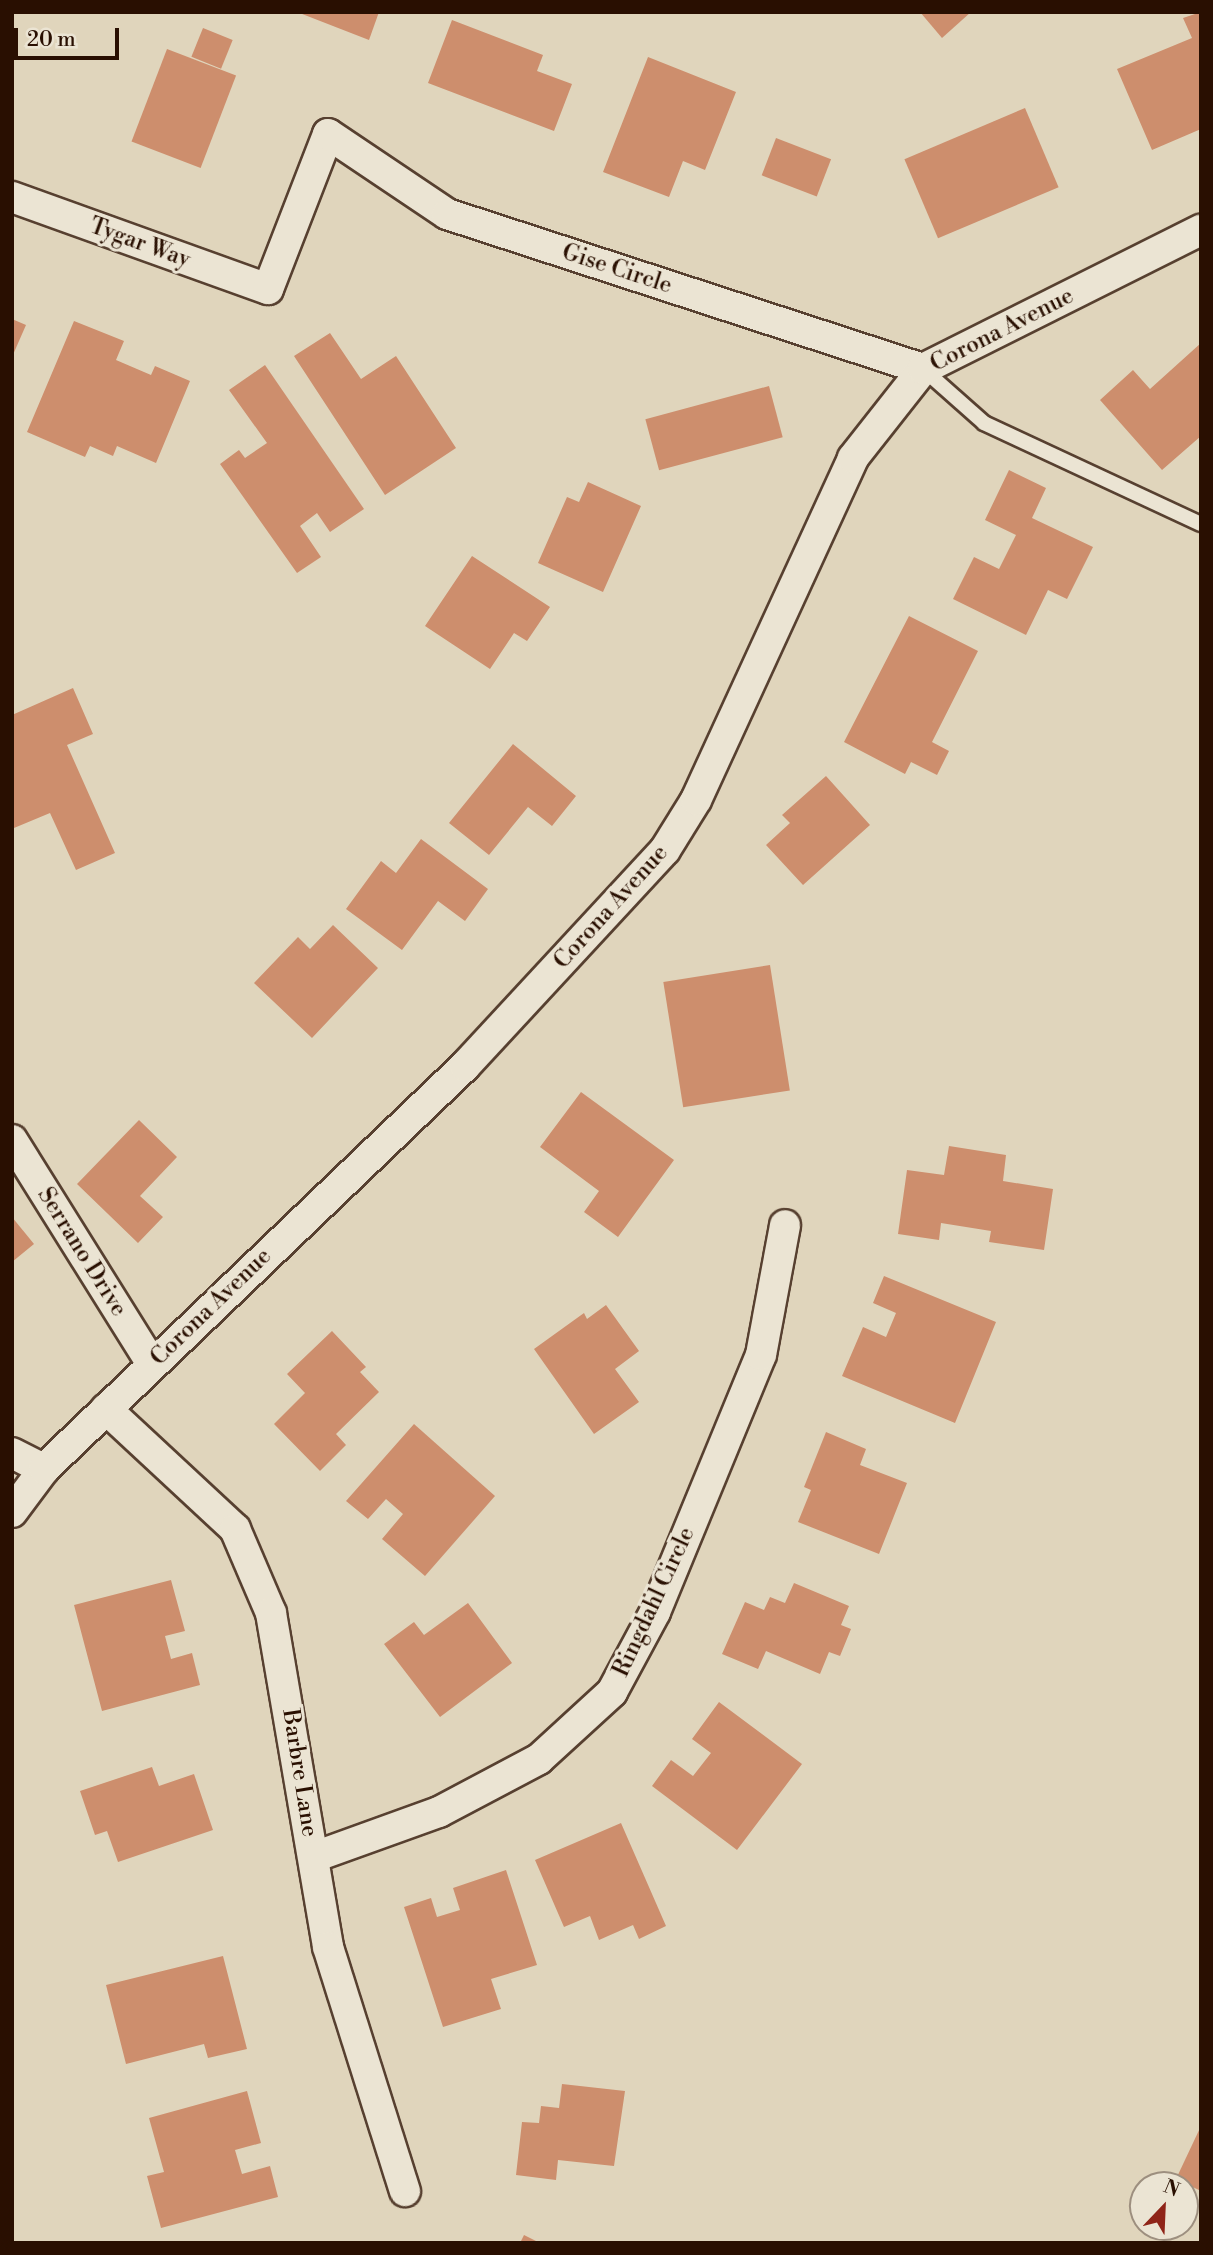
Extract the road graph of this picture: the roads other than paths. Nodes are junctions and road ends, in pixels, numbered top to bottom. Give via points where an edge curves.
1 (328, 134) joint
2 (12, 197) edge
3 (1201, 230) edge
4 (923, 369) junction
5 (1201, 524) edge
6 (12, 1140) edge
7 (785, 1225) dead end
8 (152, 1364) junction
9 (106, 1409) junction
10 (12, 1452) edge
11 (44, 1469) junction
12 (12, 1512) edge
13 (314, 1857) junction
14 (405, 2191) dead end

1 - 2 street, Tygar Way via 268,289
1 - 4 street, Gise Circle via 447,214
3 - 4 street, Corona Avenue
4 - 5 lane via 984,423
4 - 8 street, Corona Avenue via 853,458 696,800 665,850 465,1066
6 - 8 street, Serrano Drive
7 - 13 street, Ringdahl Circle via 761,1355 655,1612 612,1692 539,1759 439,1812
8 - 9 street, Corona Avenue
9 - 11 street, Corona Avenue
9 - 13 street, Barbre Lane via 235,1529 271,1613
10 - 11 street
11 - 12 street, Corona Avenue
13 - 14 street, Barbre Lane via 328,1947

